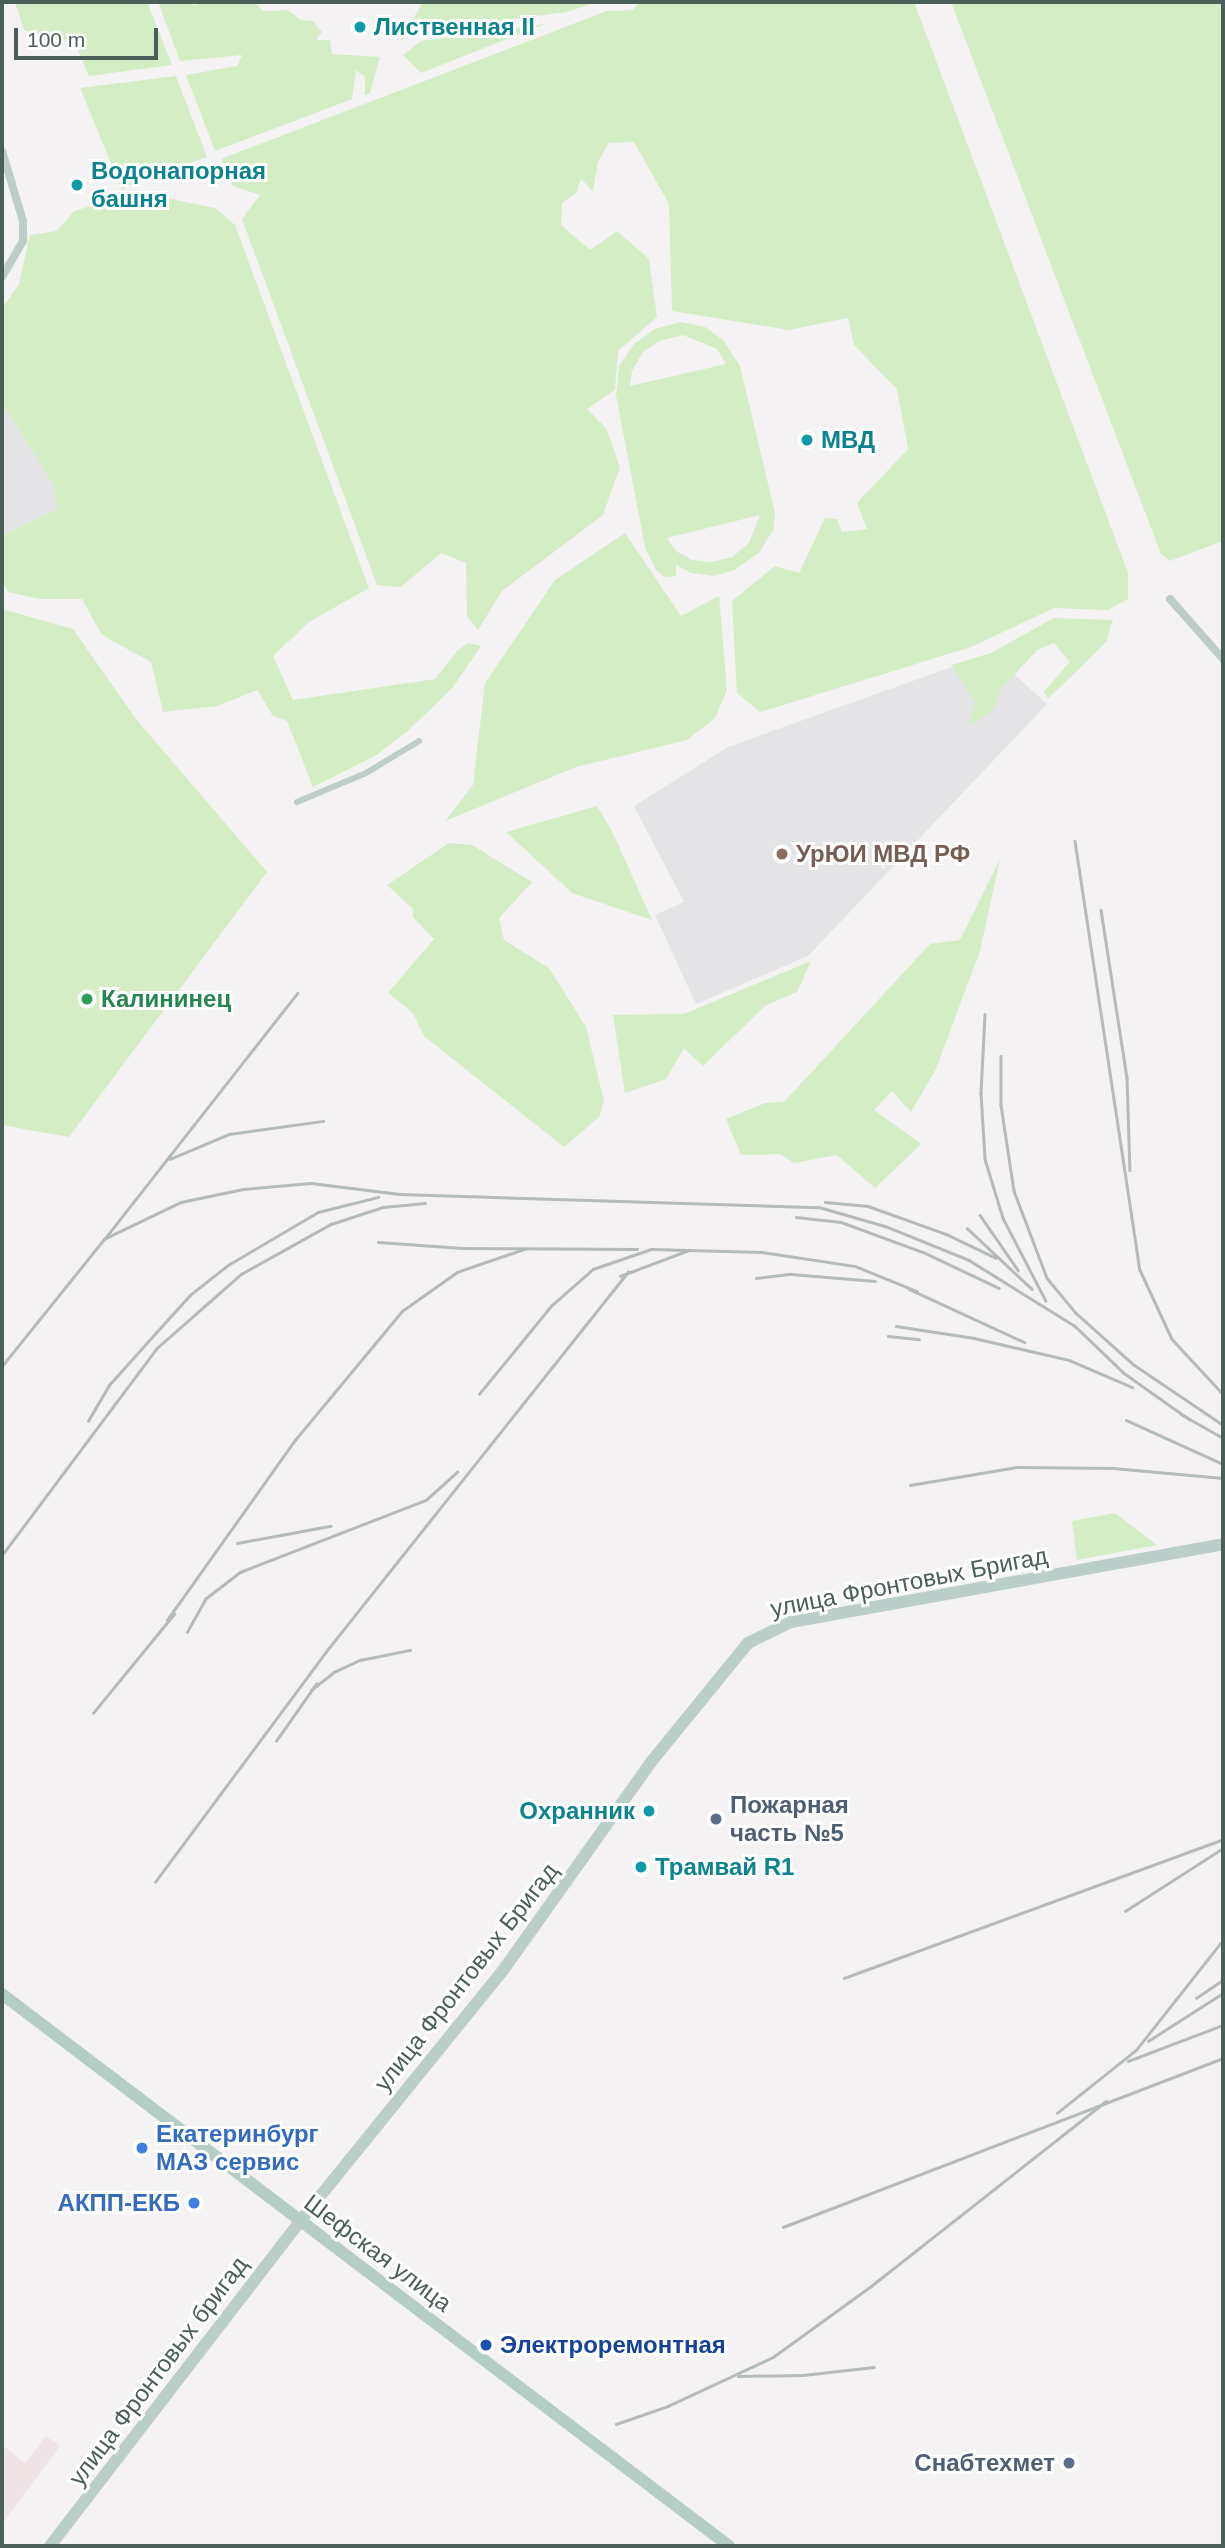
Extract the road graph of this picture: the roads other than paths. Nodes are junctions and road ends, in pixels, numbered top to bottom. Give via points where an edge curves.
1 (2, 151) edge
2 (2, 277) edge
3 (1170, 599) dead end
4 (1223, 659) edge
5 (419, 741) dead end
6 (297, 802) dead end
7 (1223, 1544) edge
8 (2, 1994) edge
9 (300, 2221) junction
10 (50, 2546) edge
11 (729, 2546) edge

1 - 2 street via 23,222 23,241
3 - 4 street
5 - 6 street via 366,773
7 - 9 main road, улица Фронтовых Бригад via 791,1622 748,1643 652,1762 503,1969
8 - 9 main road, Шефская улица
9 - 10 main road, улица Фронтовых бригад
9 - 11 main road, Шефская улица

